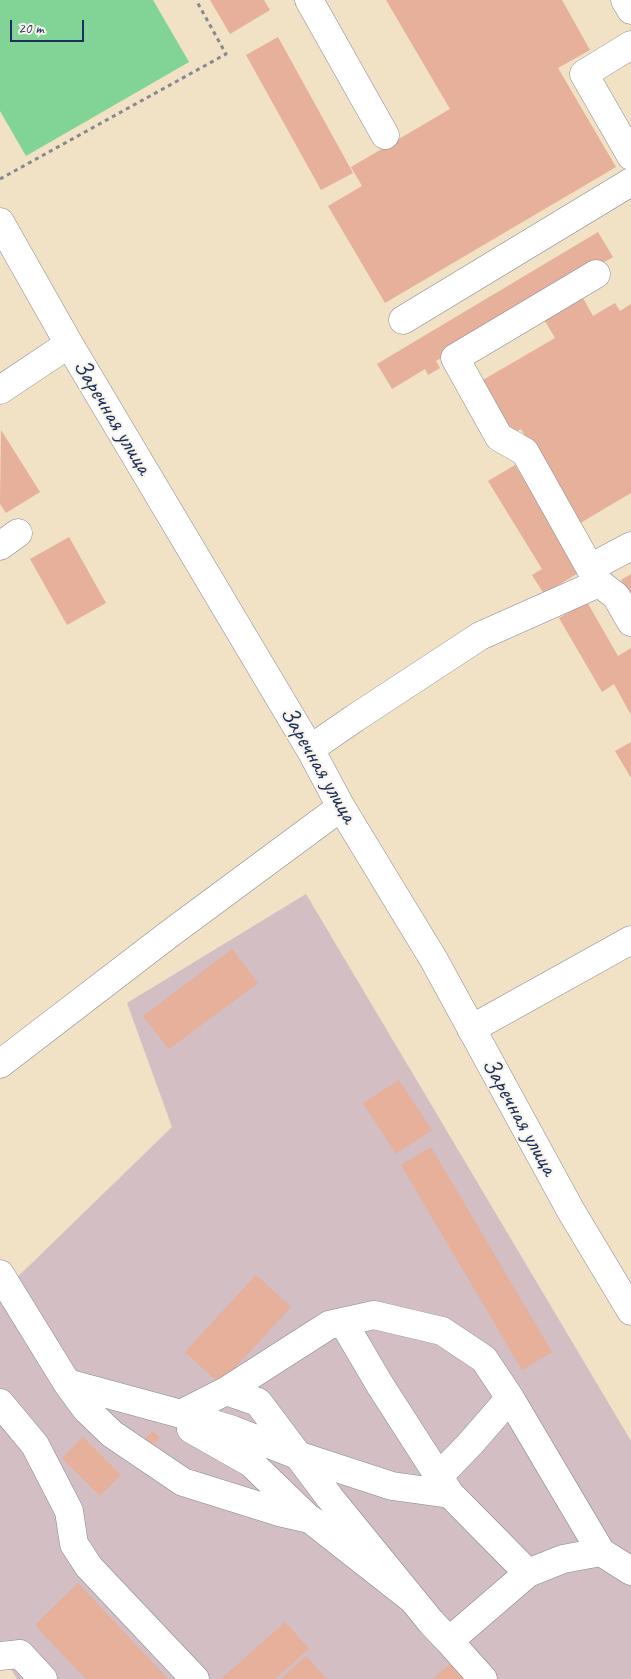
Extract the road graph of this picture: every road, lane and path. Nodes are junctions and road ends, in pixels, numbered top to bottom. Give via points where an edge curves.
1 (196, 0) edge
2 (309, 0) edge
3 (625, 0) edge
4 (631, 10) edge
5 (631, 45) edge
6 (385, 135) dead end
7 (631, 156) edge
8 (0, 179) edge
9 (631, 182) edge
10 (0, 222) edge
11 (596, 274) dead end
12 (403, 320) dead end
13 (69, 344) junction
14 (0, 390) edge
15 (631, 546) edge
16 (594, 576) junction
17 (631, 622) edge
18 (310, 749) junction
19 (341, 807) junction
20 (631, 940) edge
21 (471, 1029) junction
22 (0, 1064) edge
23 (0, 1274) edge
24 (631, 1312) edge
25 (343, 1322) junction
26 (67, 1383) junction
27 (226, 1391) junction
28 (510, 1398) junction
29 (0, 1403) edge
30 (150, 1406) junction
31 (181, 1414) junction
32 (297, 1455) junction
33 (444, 1486) junction
34 (310, 1519) junction
35 (602, 1552) junction
36 (631, 1571) edge
37 (528, 1572) junction
38 (412, 1599) junction
39 (450, 1641) junction
40 (0, 1656) edge
41 (43, 1679) edge
42 (195, 1679) edge
43 (482, 1679) edge

1 - 8 path via 226,54
2 - 6 street
3 - 4 street
5 - 7 street via 584,74
9 - 12 street
10 - 13 street, Заречная улица
11 - 16 street via 455,358 498,437 525,452
13 - 14 street
13 - 18 street, Заречная улица
15 - 16 street
16 - 17 street via 616,596
16 - 18 street via 480,636
18 - 19 street, Заречная улица
19 - 21 street, Заречная улица via 434,960
19 - 22 street
20 - 21 street
21 - 24 street, Заречная улица
23 - 26 street
25 - 27 street via 329,1325
25 - 28 street via 374,1315 442,1331 484,1359
25 - 33 street
26 - 30 street
26 - 34 street via 86,1409 112,1434 183,1482
27 - 31 street
27 - 32 street via 258,1402
28 - 33 street via 470,1444
28 - 35 street
29 - 42 street via 35,1445 69,1511 74,1544 89,1567
30 - 31 street
30 - 34 street via 251,1463
31 - 32 street
32 - 33 street via 392,1486
32 - 38 street
33 - 37 street
34 - 38 street
35 - 36 street
35 - 37 street via 563,1559
37 - 39 street
38 - 39 street
39 - 43 street
40 - 41 street via 20,1654

